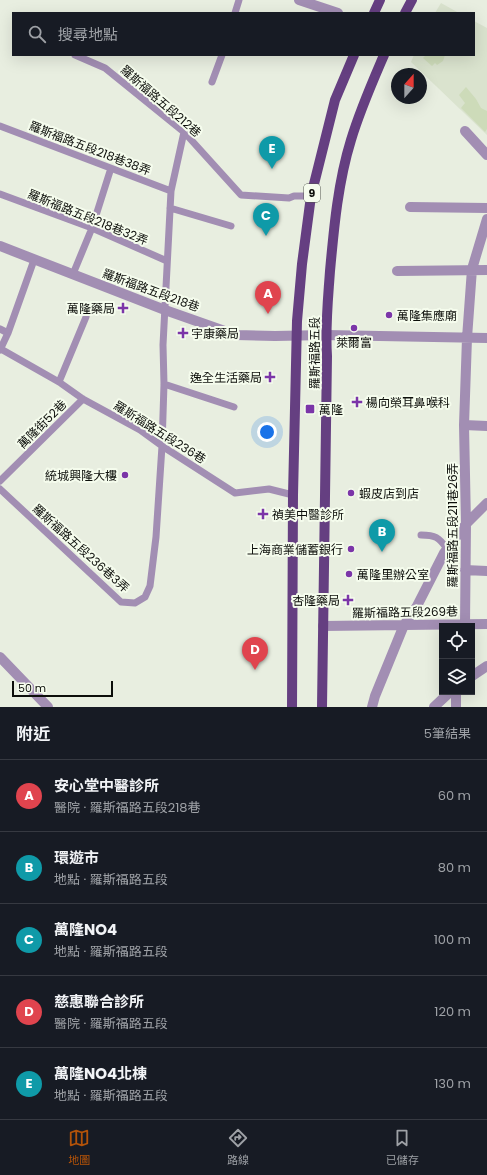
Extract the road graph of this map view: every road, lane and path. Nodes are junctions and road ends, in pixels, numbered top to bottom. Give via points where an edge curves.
1 (239, 0) edge
2 (299, 0) edge
3 (380, 0) edge
4 (412, 0) edge
5 (235, 12) edge
6 (335, 12) edge
7 (374, 12) edge
8 (406, 12) edge
9 (77, 56) edge
10 (222, 56) edge
11 (354, 56) edge
12 (384, 56) edge
13 (212, 82) dead end
14 (0, 126) edge
15 (465, 131) dead end
16 (184, 132) junction
17 (487, 155) edge
18 (111, 168) junction
19 (171, 191) junction
20 (0, 194) edge
21 (311, 196) junction
22 (410, 207) dead end
23 (170, 208) junction
24 (487, 208) edge
25 (487, 219) edge
26 (231, 226) dead end
27 (92, 228) junction
28 (0, 246) edge
29 (34, 260) junction
30 (167, 261) junction
31 (472, 269) junction
32 (487, 270) edge
33 (397, 271) dead end
34 (73, 274) junction
35 (165, 310) junction
36 (86, 317) dead end
37 (0, 329) edge
38 (8, 333) junction
39 (326, 335) junction
40 (297, 336) junction
41 (467, 338) junction
42 (487, 338) edge
43 (1, 349) edge
44 (59, 382) junction
45 (164, 384) junction
46 (82, 399) junction
47 (234, 407) dead end
48 (464, 425) junction
49 (487, 426) edge
50 (162, 446) junction
51 (0, 481) edge
52 (0, 489) edge
53 (293, 496) junction
54 (487, 503) edge
55 (466, 524) junction
56 (422, 535) dead end
57 (448, 548) junction
58 (465, 570) junction
59 (487, 571) edge
60 (465, 623) edge
61 (439, 624) edge
62 (475, 624) edge
63 (487, 624) edge
64 (404, 625) junction
65 (323, 626) junction
66 (0, 657) edge
67 (487, 666) edge
68 (475, 674) edge
69 (447, 695) edge
70 (456, 695) edge
71 (48, 707) edge
72 (292, 707) edge
73 (322, 707) edge
74 (372, 707) edge
75 (434, 707) edge
76 (456, 707) edge

1 - 5 lane
2 - 6 street
3 - 7 main road
4 - 8 main road
9 - 16 lane, 羅斯福路五段212巷 via 105,68
10 - 13 lane
11 - 21 main road, 羅斯福路五段 / 9 via 335,100
12 - 39 main road, 羅斯福路五段 / 9 via 366,94 351,141 336,208
14 - 18 lane, 羅斯福路五段218巷38弄
15 - 17 street
16 - 19 lane, 羅斯福路五段236巷3弄
16 - 21 lane, 羅斯福路五段212巷 via 241,194 289,198
18 - 19 lane, 羅斯福路五段218巷38弄
18 - 27 lane
19 - 23 lane, 羅斯福路五段236巷3弄
20 - 27 lane, 羅斯福路五段218巷32弄
21 - 40 main road, 羅斯福路五段 / 9 via 302,264
22 - 24 street
23 - 26 lane
23 - 30 lane, 羅斯福路五段236巷3弄
25 - 31 street, 羅斯福路五段211巷26弄
27 - 30 lane, 羅斯福路五段218巷32弄
27 - 34 lane
28 - 29 street, 羅斯福路五段218巷
29 - 34 street, 羅斯福路五段218巷
29 - 38 lane
30 - 35 lane, 羅斯福路五段236巷3弄
31 - 32 street
31 - 33 street
31 - 41 street, 羅斯福路五段211巷26弄
34 - 35 street, 羅斯福路五段218巷
35 - 40 street, 羅斯福路五段218巷 via 236,335
35 - 45 lane, 羅斯福路五段236巷3弄
36 - 44 lane
37 - 38 lane
38 - 43 lane
39 - 40 street, 羅斯福路五段218巷
39 - 41 street, 羅斯福路五段218巷
39 - 65 main road, 羅斯福路五段 / 9
40 - 53 main road, 羅斯福路五段 / 9
41 - 42 street, 羅斯福路五段218巷
41 - 48 street, 羅斯福路五段211巷26弄
43 - 44 lane, 羅斯福路五段236巷
44 - 46 lane, 羅斯福路五段236巷
45 - 47 lane
45 - 50 lane, 羅斯福路五段236巷3弄
46 - 50 lane, 羅斯福路五段236巷 via 140,430
46 - 51 lane, 萬隆街52巷
48 - 49 street
48 - 55 street, 羅斯福路五段211巷26弄
50 - 52 lane, 羅斯福路五段236巷3弄 via 150,586 146,597 135,603 121,602
50 - 53 lane, 羅斯福路五段236巷 via 235,493 269,489
53 - 72 main road, 羅斯福路五段 / 9
54 - 55 street
55 - 57 street
55 - 58 street, 羅斯福路五段211巷26弄
56 - 57 lane via 432,535
57 - 64 street
58 - 59 street
58 - 60 street, 羅斯福路五段211巷26弄
61 - 64 street, 羅斯福路五段269巷
62 - 63 street, 羅斯福路五段269巷
64 - 65 street, 羅斯福路五段269巷
64 - 74 street
65 - 73 main road, 羅斯福路五段 / 9
66 - 71 street
67 - 68 street
69 - 75 street
70 - 76 street

